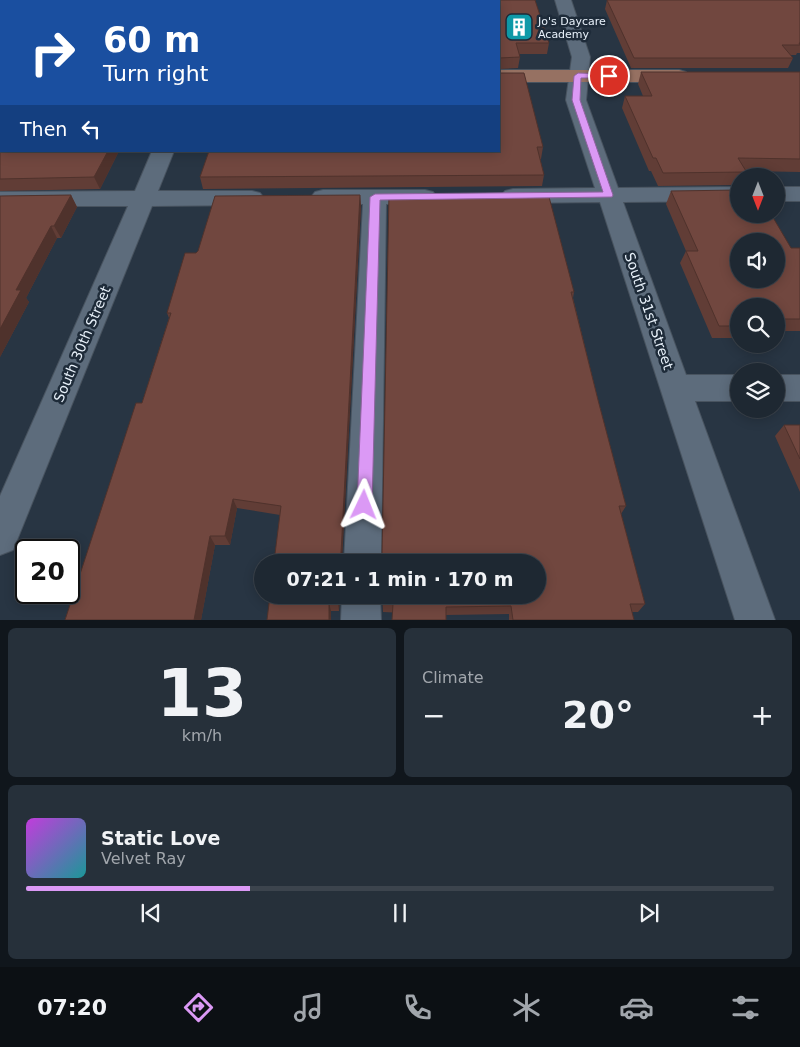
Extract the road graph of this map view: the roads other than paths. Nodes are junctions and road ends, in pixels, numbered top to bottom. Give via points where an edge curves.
1 (563, 0) edge
2 (500, 76) edge
3 (578, 76) junction
4 (693, 76) edge
5 (164, 152) edge
6 (730, 194) edge
7 (785, 194) edge
8 (800, 194) edge
9 (608, 195) junction
10 (444, 196) edge
11 (494, 196) edge
12 (306, 197) edge
13 (375, 197) junction
14 (144, 198) junction
15 (277, 198) edge
16 (0, 199) edge
17 (675, 388) junction
18 (730, 388) edge
19 (785, 388) edge
20 (800, 388) edge
21 (0, 536) edge
22 (362, 554) edge
23 (361, 604) edge
24 (361, 620) edge
25 (755, 620) edge

1 - 3 street, South 31st Street via 581,57
2 - 3 main road
3 - 4 main road
3 - 9 street, South 31st Street via 576,100
5 - 14 street, South 30th Street
6 - 9 street
7 - 8 street
9 - 11 street
9 - 17 street, South 31st Street
10 - 13 street
12 - 13 street
13 - 22 street
14 - 15 street
14 - 16 street
14 - 21 street, South 30th Street
17 - 18 street
17 - 25 street, South 31st Street
19 - 20 street
23 - 24 street

